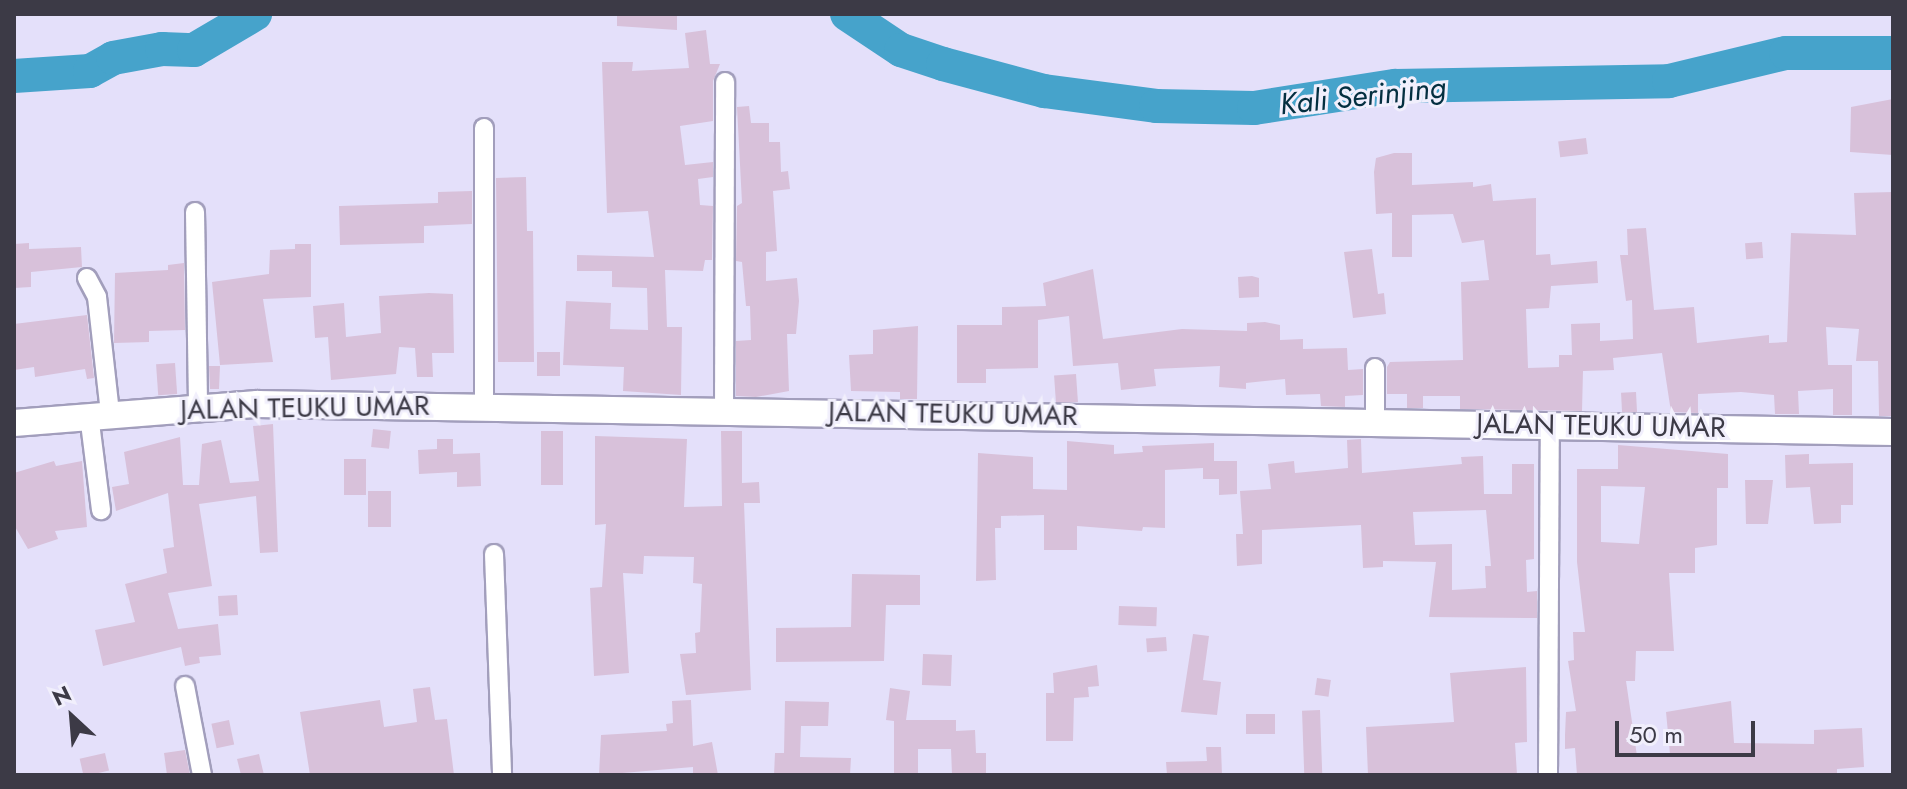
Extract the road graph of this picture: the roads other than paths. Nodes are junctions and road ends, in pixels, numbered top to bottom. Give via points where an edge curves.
1 (725, 82) dead end
2 (484, 128) dead end
3 (195, 212) dead end
4 (87, 278) dead end
5 (1375, 368) dead end
6 (484, 407) junction
7 (198, 408) junction
8 (724, 411) junction
9 (100, 414) junction
10 (1375, 422) junction
11 (14, 423) edge
12 (1550, 425) junction
13 (1893, 432) edge
14 (101, 510) dead end
15 (494, 554) dead end
16 (185, 686) dead end
17 (202, 775) edge
18 (502, 775) edge
19 (1548, 775) edge

1 - 8 street
2 - 6 street
3 - 7 street
4 - 9 street via 97,297
5 - 10 street
6 - 7 main road, JALAN TEUKU UMAR
6 - 8 main road, JALAN TEUKU UMAR
7 - 9 main road, JALAN TEUKU UMAR
8 - 10 main road, JALAN TEUKU UMAR
9 - 11 main road, JALAN TEUKU UMAR
9 - 14 street
10 - 12 main road, JALAN TEUKU UMAR
12 - 13 main road, JALAN TEUKU UMAR
12 - 19 street
15 - 18 street
16 - 17 street

